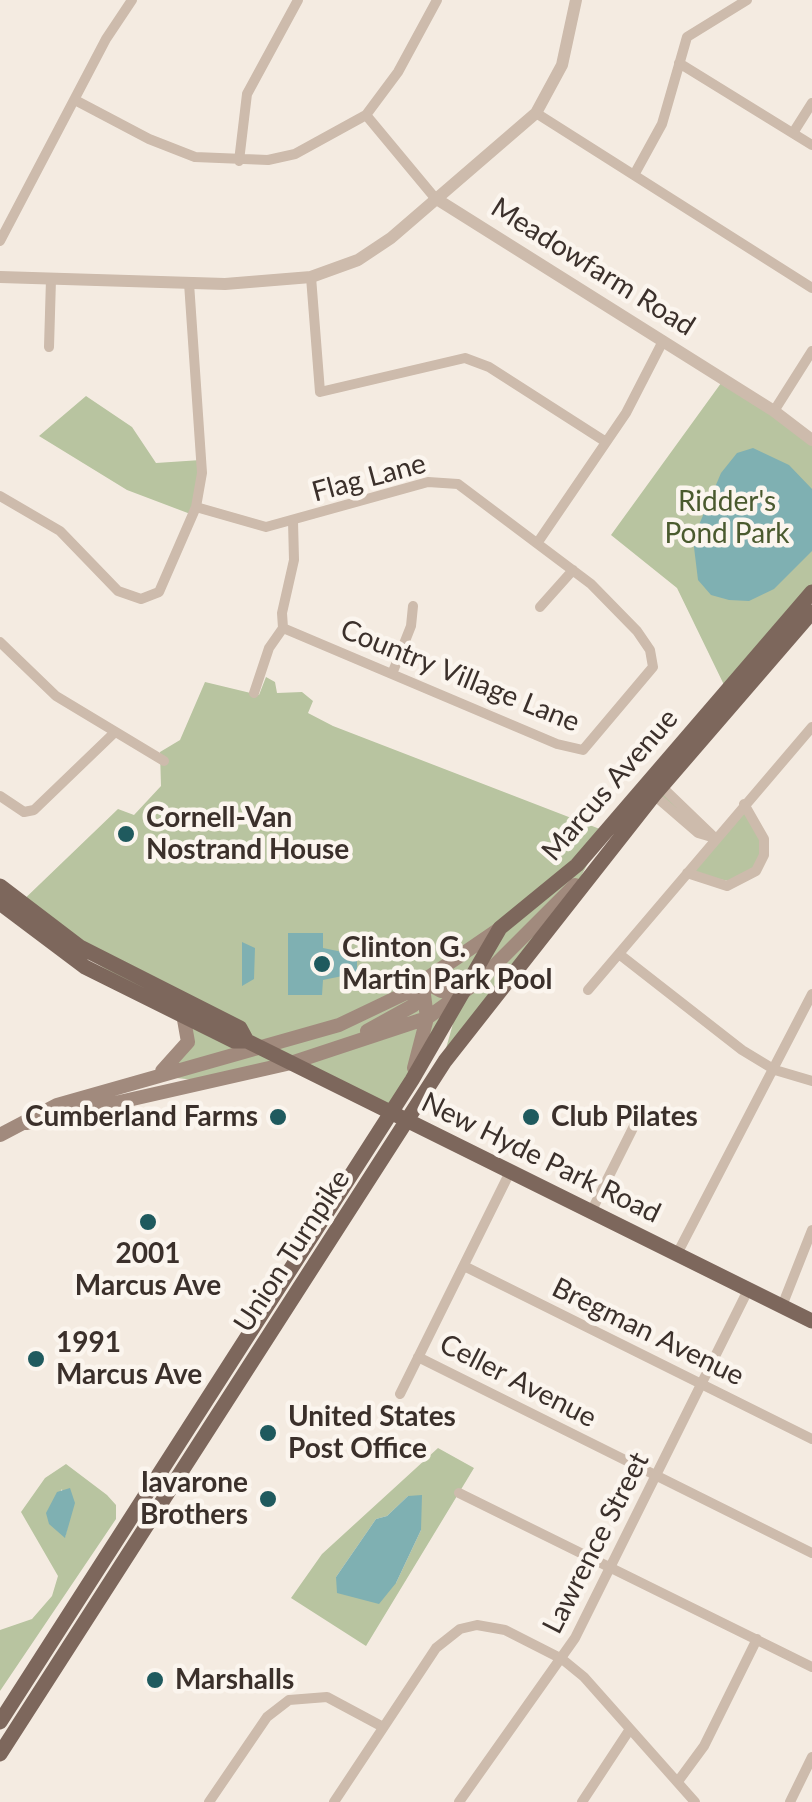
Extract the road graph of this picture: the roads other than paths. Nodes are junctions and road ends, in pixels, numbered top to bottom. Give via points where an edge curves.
1 (132, 0) edge
2 (298, 0) edge
3 (437, 0) edge
4 (576, 0) edge
5 (746, 0) edge
6 (679, 63) junction
7 (75, 100) junction
8 (812, 104) edge
9 (536, 113) junction
10 (366, 115) junction
11 (792, 133) junction
12 (812, 146) edge
13 (240, 161) junction
14 (634, 175) junction
15 (435, 198) junction
16 (0, 241) edge
17 (0, 277) edge
18 (310, 277) junction
19 (50, 279) junction
20 (188, 284) junction
21 (812, 288) edge
22 (663, 341) junction
23 (49, 347) dead end
24 (812, 350) edge
25 (774, 411) junction
26 (812, 440) edge
27 (606, 442) junction
28 (0, 496) edge
29 (196, 507) junction
30 (293, 522) junction
31 (538, 542) junction
32 (572, 570) junction
33 (812, 592) edge
34 (152, 598) junction
35 (413, 606) dead end
36 (540, 607) dead end
37 (157, 612) dead end
38 (812, 612) edge
39 (283, 628) junction
40 (0, 642) edge
41 (392, 674) junction
42 (254, 692) dead end
43 (812, 726) edge
44 (113, 734) junction
45 (164, 762) dead end
46 (654, 788) junction
47 (0, 796) edge
48 (744, 804) junction
49 (715, 838) junction
50 (687, 873) junction
51 (0, 886) edge
52 (0, 903) edge
53 (500, 928) junction
54 (618, 954) junction
55 (420, 984) junction
56 (588, 990) dead end
57 (462, 993) junction
58 (812, 994) edge
59 (182, 1014) junction
60 (427, 1018) junction
61 (460, 1040) junction
62 (254, 1044) junction
63 (327, 1053) junction
64 (292, 1063) junction
65 (774, 1070) junction
66 (152, 1076) junction
67 (220, 1078) junction
68 (812, 1080) edge
69 (405, 1092) junction
70 (640, 1112) dead end
71 (399, 1116) junction
72 (26, 1123) junction
73 (0, 1135) edge
74 (511, 1170) junction
75 (592, 1210) junction
76 (812, 1230) edge
77 (677, 1254) junction
78 (464, 1266) junction
79 (748, 1290) junction
80 (782, 1306) junction
81 (812, 1321) edge
82 (418, 1356) junction
83 (702, 1384) junction
84 (400, 1394) dead end
85 (812, 1439) edge
86 (656, 1475) junction
87 (459, 1493) dead end
88 (143, 1500) junction
89 (158, 1508) junction
90 (812, 1553) edge
91 (610, 1566) junction
92 (757, 1639) junction
93 (562, 1659) junction
94 (812, 1667) edge
95 (0, 1722) edge
96 (384, 1727) junction
97 (630, 1729) junction
98 (0, 1754) edge
99 (812, 1757) edge
100 (679, 1780) junction
101 (209, 1802) edge
102 (334, 1802) edge
103 (459, 1802) edge
104 (582, 1802) edge
105 (695, 1802) edge
106 (790, 1802) edge

1 - 7 street
2 - 13 street via 247,94
3 - 10 street
4 - 9 street via 562,65
5 - 6 street via 695,30
6 - 11 street
6 - 14 street via 662,124
7 - 13 street via 175,151
7 - 16 street
8 - 11 street
9 - 14 street
9 - 15 street
10 - 13 street via 295,154
10 - 15 street, Meadowfarm Road
11 - 12 street
14 - 21 street
15 - 18 street via 368,255
15 - 22 street, Meadowfarm Road
17 - 19 street
18 - 20 street
18 - 27 street via 320,392 465,358
19 - 20 street
19 - 23 street
20 - 29 street via 202,472
22 - 25 street, Meadowfarm Road
22 - 27 street
24 - 25 street
25 - 26 street, Meadowfarm Road
27 - 31 street
28 - 34 street via 60,531 118,591
29 - 30 street, Flag Lane via 258,527
29 - 34 street via 165,584
30 - 31 street, Flag Lane via 446,481 473,492
30 - 39 street
31 - 32 street, Country Village Lane
32 - 36 street
32 - 41 street, Country Village Lane via 617,609 653,658 650,672 584,750
33 - 46 main road, Marcus Avenue
34 - 37 street
35 - 41 street
38 - 46 main road, Marcus Avenue
39 - 41 street, Country Village Lane
39 - 42 street
40 - 44 street via 35,681
43 - 48 street
44 - 45 street
44 - 47 street via 34,810 24,812
46 - 49 street via 698,833
46 - 53 main road, Marcus Avenue via 577,865
46 - 57 main road, Marcus Avenue via 562,900
46 - 61 main road, Union Turnpike
48 - 49 street
48 - 50 street via 764,839 756,870 727,886
49 - 50 street
50 - 54 street
51 - 62 main road, New Hyde Park Road via 80,947 240,1028
52 - 59 main road, New Hyde Park Road via 78,963
53 - 55 main road, Marcus Avenue
53 - 57 main road, Union Turnpike
54 - 56 street
54 - 65 street
55 - 57 main road
55 - 60 main road
55 - 62 main road, Marcus Avenue via 339,1024
55 - 63 main road via 411,1007
57 - 60 main road, Marcus Avenue
57 - 61 main road via 455,1028
57 - 69 main road, Union Turnpike
58 - 65 street
59 - 62 main road, New Hyde Park Road
59 - 66 main road via 188,1042
60 - 63 main road, Marcus Avenue
60 - 69 main road
61 - 71 main road, Union Turnpike
62 - 64 main road, New Hyde Park Road
62 - 66 main road, Marcus Avenue
62 - 67 main road via 245,1065
63 - 64 main road, Marcus Avenue
64 - 67 main road, Marcus Avenue
64 - 71 main road, New Hyde Park Road
65 - 68 street
65 - 77 street
66 - 72 main road, Marcus Avenue via 57,1105
67 - 72 main road, Marcus Avenue
69 - 71 main road, Union Turnpike
70 - 75 street
71 - 74 main road, New Hyde Park Road
71 - 88 main road, Union Turnpike
71 - 89 main road, Union Turnpike
72 - 73 main road, Marcus Avenue
74 - 75 main road, New Hyde Park Road
74 - 78 street
75 - 77 main road, New Hyde Park Road
76 - 80 street
77 - 79 main road, New Hyde Park Road
78 - 82 street
78 - 83 street, Bregman Avenue
79 - 80 main road, New Hyde Park Road
79 - 83 street, Lawrence Street
80 - 81 main road, New Hyde Park Road
82 - 84 street
82 - 86 street, Celler Avenue
83 - 85 street, Bregman Avenue
83 - 86 street, Lawrence Street
86 - 90 street, Celler Avenue
86 - 91 street, Lawrence Street
87 - 91 street
88 - 89 street
88 - 95 main road, Union Turnpike
89 - 98 main road, Union Turnpike
91 - 92 street
91 - 93 street, Lawrence Street
92 - 94 street
92 - 100 street via 704,1746
93 - 96 street via 505,1630 460,1629 436,1648
93 - 97 street
93 - 103 street, Lawrence Street
96 - 101 street via 328,1696 289,1700 258,1728
96 - 102 street
97 - 100 street
97 - 104 street
99 - 106 street
100 - 105 street

